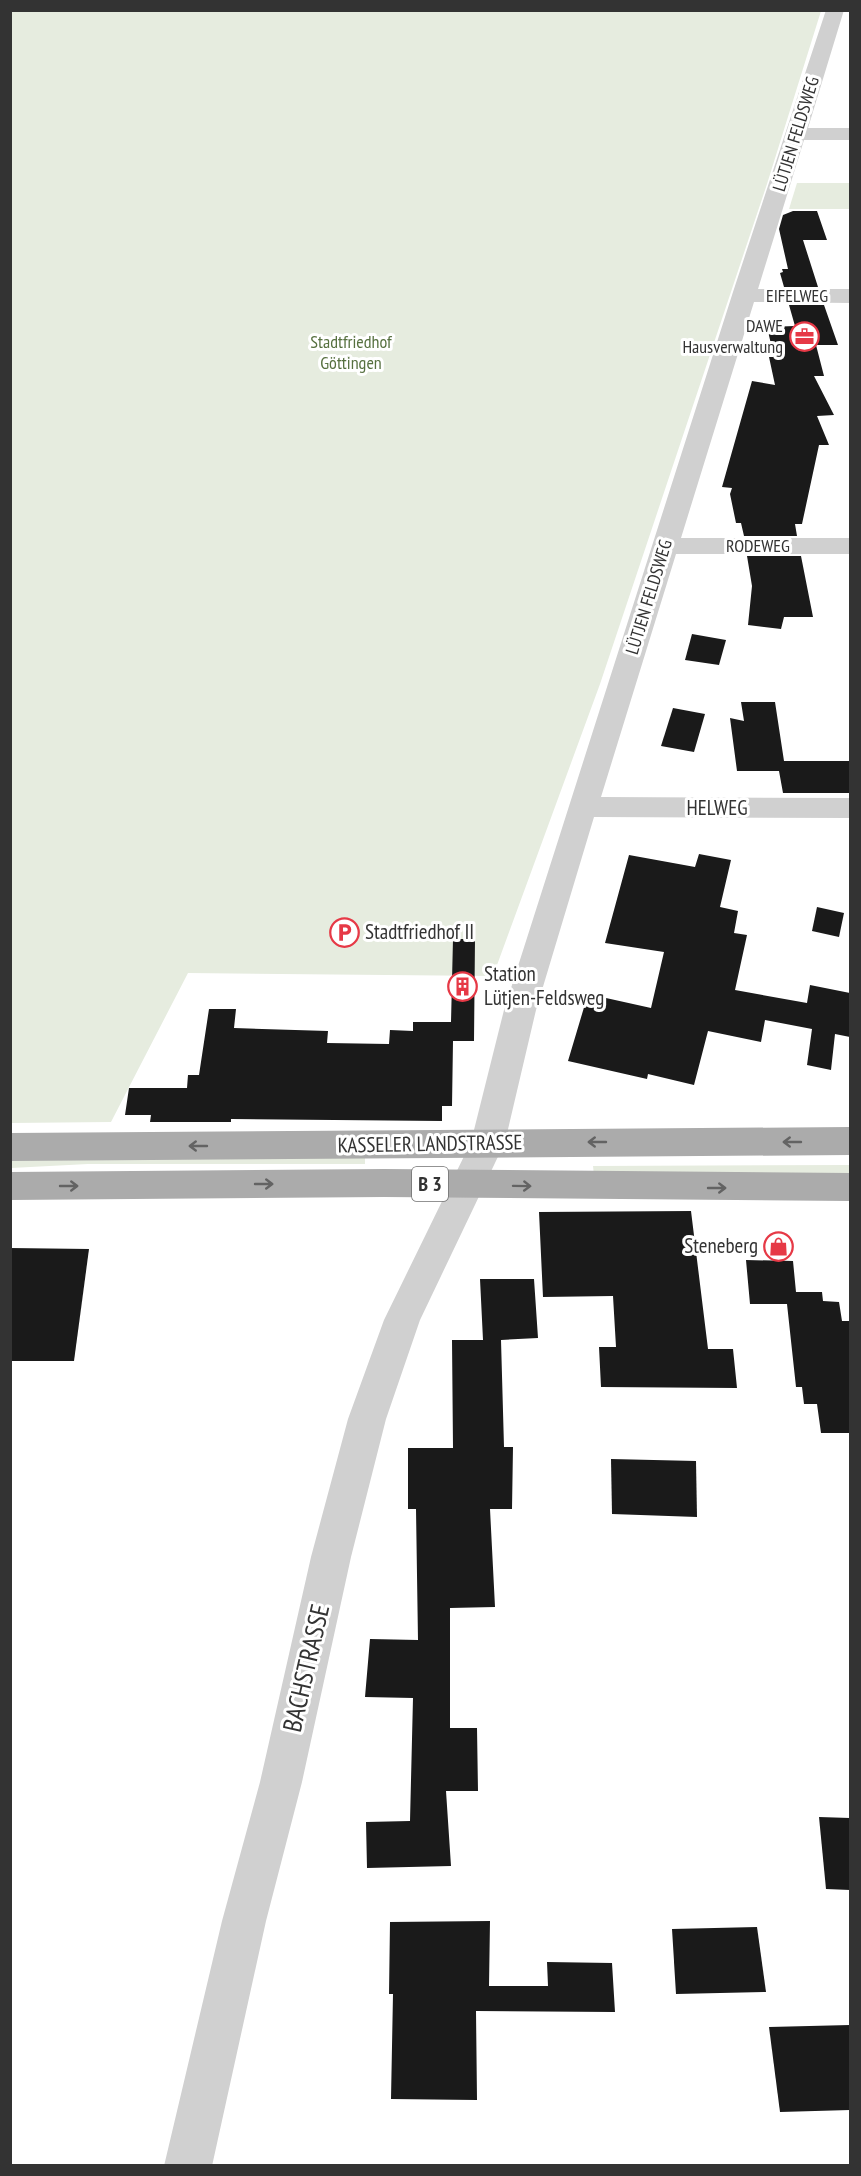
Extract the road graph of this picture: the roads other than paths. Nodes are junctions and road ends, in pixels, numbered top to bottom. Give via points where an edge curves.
1 (838, 25) edge
2 (795, 134) junction
3 (850, 134) edge
4 (744, 292) junction
5 (850, 296) edge
6 (664, 546) junction
7 (850, 546) edge
8 (584, 807) junction
9 (850, 808) edge
10 (850, 1141) edge
11 (488, 1142) junction
12 (10, 1147) edge
13 (469, 1185) junction
14 (10, 1186) edge
15 (850, 1187) edge
16 (188, 2166) edge

1 - 2 street, LÜTJEN FELDSWEG
2 - 3 street
2 - 4 street, LÜTJEN FELDSWEG
4 - 5 street, EIFELWEG via 759,297
4 - 6 street, LÜTJEN FELDSWEG
6 - 7 street, RODEWEG
6 - 8 street, LÜTJEN FELDSWEG
8 - 9 street, HELWEG
8 - 11 street, LÜTJEN FELDSWEG via 520,1010
10 -> 11 main road, KASSELER LANDSTRASSE / B 3
11 -> 12 main road, KASSELER LANDSTRASSE / B 3
11 - 13 street, LÜTJEN FELDSWEG
14 -> 13 main road, KASSELER LANDSTRASSE / B 3
13 -> 15 main road, KASSELER LANDSTRASSE / B 3
13 - 16 street, BACHSTRASSE via 402,1320 367,1419

